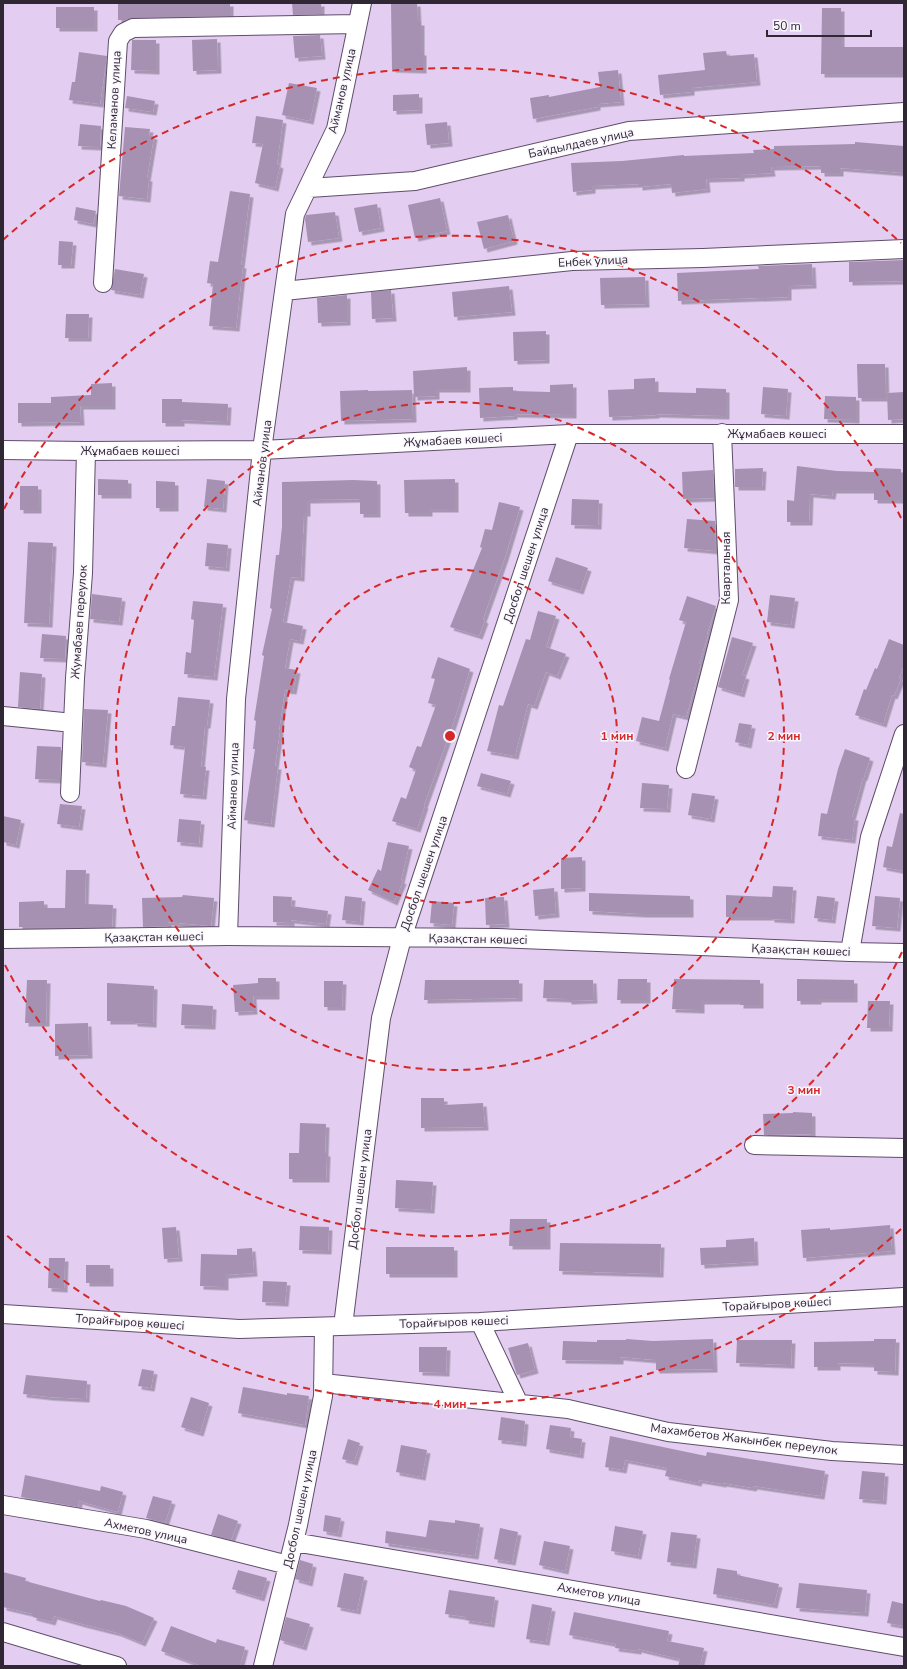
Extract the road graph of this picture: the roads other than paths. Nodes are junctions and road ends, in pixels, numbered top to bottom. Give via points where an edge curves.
1 (362, 3) edge
2 (356, 24) junction
3 (904, 112) edge
4 (309, 188) junction
5 (904, 249) edge
6 (103, 283) dead end
7 (284, 291) junction
8 (722, 433) junction
9 (569, 434) junction
10 (904, 434) edge
11 (3, 450) edge
12 (262, 450) junction
13 (86, 451) junction
14 (3, 716) edge
15 (73, 723) junction
16 (904, 734) edge
17 (686, 769) dead end
18 (70, 793) dead end
19 (228, 936) junction
20 (402, 938) junction
21 (3, 939) edge
22 (850, 952) junction
23 (904, 953) edge
24 (754, 1145) dead end
25 (904, 1148) edge
26 (904, 1297) edge
27 (3, 1314) edge
28 (480, 1322) junction
29 (343, 1326) junction
30 (324, 1327) junction
31 (324, 1382) junction
32 (519, 1404) junction
33 (904, 1455) edge
34 (3, 1505) edge
35 (294, 1542) junction
36 (288, 1565) junction
37 (3, 1632) edge
38 (904, 1647) edge
39 (117, 1666) edge
40 (264, 1666) edge

1 - 2 street, Айманов улица
2 - 4 street, Айманов улица via 336,129
2 - 6 street, Келаманов улица via 133,28 123,33 118,41
3 - 4 street, Байдылдаев улица via 629,131 415,181
4 - 7 street, Айманов улица via 295,214
5 - 7 street, Енбек улица via 572,261
7 - 12 street, Айманов улица
8 - 9 street, Жұмабаев көшесі
8 - 10 street, Жұмабаев көшесі
8 - 17 street, Квартальная via 729,600
9 - 12 street, Жұмабаев көшесі
9 - 20 street, Досбол шешен улица
11 - 13 street, Жұмабаев көшесі
12 - 13 street, Жұмабаев көшесі
12 - 19 street, Айманов улица via 236,700
13 - 15 street, Жумабаев переулок via 83,573
14 - 15 street
15 - 18 street, Жумабаев переулок
16 - 22 street via 870,837
19 - 20 street, Қазақстан көшесі
19 - 21 street, Қазақстан көшесі
20 - 22 street, Қазақстан көшесі via 498,938
20 - 29 street, Досбол шешен улица via 381,1018
22 - 23 street, Қазақстан көшесі
24 - 25 street
26 - 28 street, Торайғыров көшесі
27 - 30 street, Торайғыров көшесі via 239,1329
28 - 29 street, Торайғыров көшесі
28 - 32 street
29 - 30 street, Торайғыров көшесі
30 - 31 street, Досбол шешен улица
31 - 32 street, Махамбетов Жакынбек переулок
31 - 35 street, Досбол шешен улица
32 - 33 street, Махамбетов Жакынбек переулок via 568,1409 668,1432 832,1451
34 - 36 street, Ахметов улица via 146,1529
35 - 36 street, Досбол шешен улица
35 - 38 street, Ахметов улица
36 - 40 street, Досбол шешен улица
37 - 39 street

